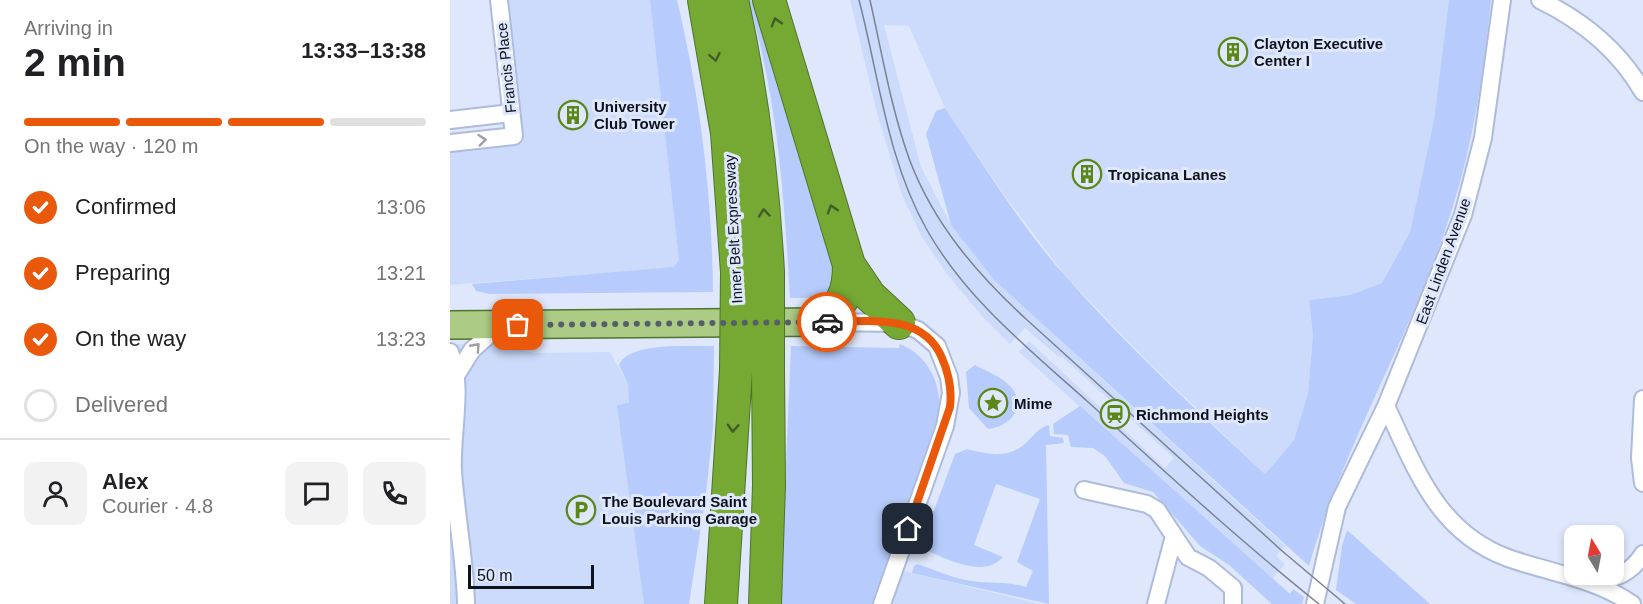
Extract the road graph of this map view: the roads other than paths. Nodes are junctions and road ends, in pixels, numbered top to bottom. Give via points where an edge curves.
1 (499, 0) edge
2 (704, 0) edge
3 (732, 0) edge
4 (769, 0) edge
5 (1502, 0) edge
6 (1540, 0) edge
7 (1643, 92) edge
8 (511, 113) junction
9 (450, 120) edge
10 (450, 143) edge
11 (849, 265) junction
12 (815, 322) junction
13 (899, 323) junction
14 (450, 325) edge
15 (500, 325) junction
16 (450, 352) edge
17 (457, 374) junction
18 (1643, 399) edge
19 (767, 402) junction
20 (1386, 406) junction
21 (1643, 483) edge
22 (1084, 490) dead end
23 (728, 507) junction
24 (1174, 536) junction
25 (1643, 554) edge
26 (1564, 574) edge
27 (1624, 574) edge
28 (1596, 585) edge
29 (466, 604) edge
30 (703, 604) edge
31 (721, 604) edge
32 (746, 604) edge
33 (765, 604) edge
34 (882, 604) edge
35 (1156, 604) edge
36 (1233, 604) edge
37 (1315, 604) edge
38 (1632, 604) edge

1 - 8 street, Francis Place
2 -> 23 highway, Inner Belt Expressway, bridge via 727,133 733,196 736,370
19 -> 3 highway, Inner Belt Expressway, bridge via 768,272 760,170 753,109
11 -> 4 highway
5 - 20 street, East Linden Avenue via 1483,138 1463,215
6 - 7 street via 1565,12 1610,47
8 - 9 street
10 -> 8 street, Francis Place via 514,136
11 - 12 highway via 844,299 837,309
11 - 13 highway via 870,296
12 - 13 street
12 - 15 main road
13 - 34 street via 918,330 937,346 951,393 945,426
14 - 15 main road
17 -> 15 street via 472,350
16 - 17 street
17 - 29 street via 453,471
18 - 21 street
19 - 32 highway via 753,500
19 - 33 highway, Inner Belt Expressway
20 - 26 street via 1425,489 1444,515 1464,533 1508,558
20 - 37 street, East Linden Avenue via 1337,507
22 - 24 street via 1147,504 1157,510
23 - 30 highway
23 - 31 highway, Inner Belt Expressway
24 - 35 street
24 - 36 street via 1188,557 1233,588
25 - 27 street
28 - 38 street

